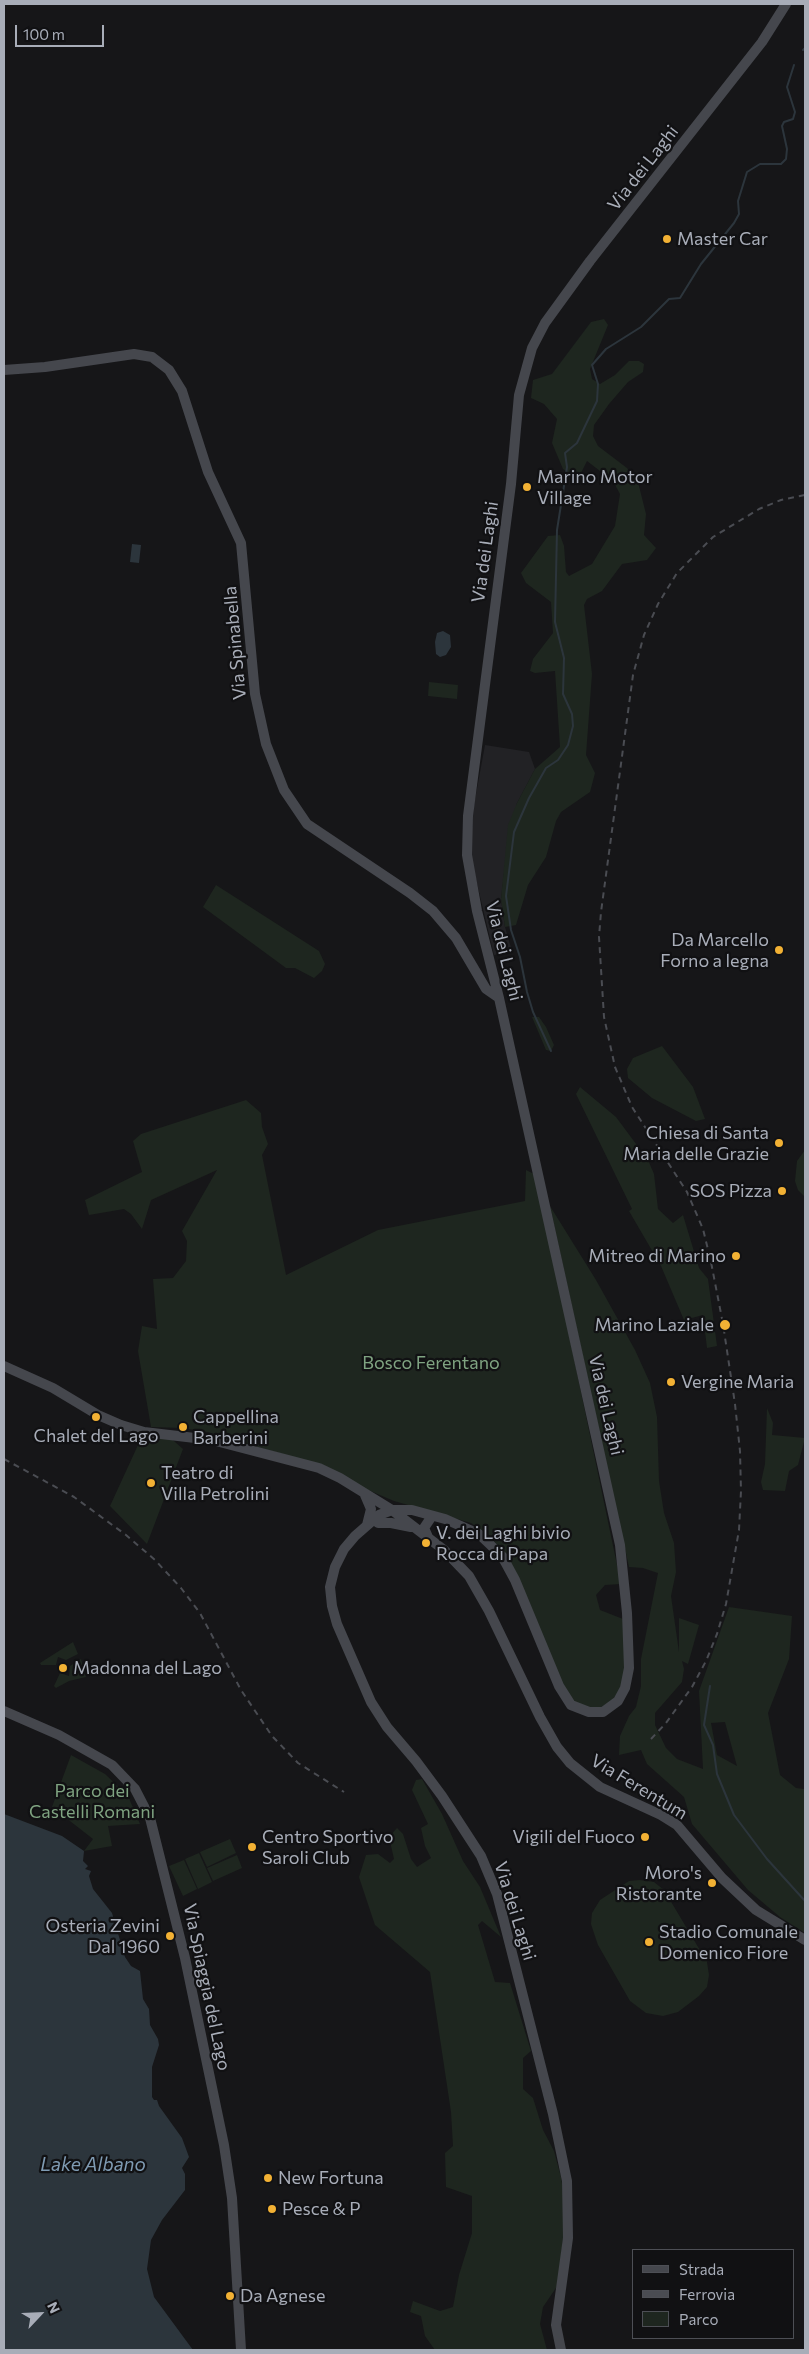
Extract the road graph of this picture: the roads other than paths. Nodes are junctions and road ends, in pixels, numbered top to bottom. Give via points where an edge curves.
1 (786, 4) edge
2 (4, 370) edge
3 (499, 998) junction
4 (4, 1366) edge
5 (365, 1494) junction
6 (392, 1510) junction
7 (412, 1510) junction
8 (401, 1517) junction
9 (430, 1519) junction
10 (452, 1522) junction
11 (369, 1525) junction
12 (416, 1529) junction
13 (428, 1537) junction
14 (4, 1710) edge
15 (805, 1940) edge
16 (241, 2350) edge
17 (561, 2350) edge

1 - 3 main road, Via dei Laghi via 761,43 550,315 537,337 526,367 467,830 472,887
2 - 3 main road, Via Spinabella via 134,354 152,357 169,370 182,392 208,472 241,543 254,694 266,744 282,785 305,822 433,911 456,938 486,989
3 - 10 main road, Via dei Laghi via 620,1545 629,1668 626,1688 616,1703 605,1711 594,1713 570,1703 560,1689 504,1559 485,1537
4 - 5 main road via 121,1425 144,1432 212,1440 314,1466
5 - 6 main road, Via Ferentum
5 - 7 main road
5 - 11 main road via 371,1509
6 - 7 main road, Via dei Laghi
6 - 8 main road, Via Ferentum
6 - 11 main road, Via dei Laghi via 379,1515
7 - 10 main road, Via dei Laghi
8 - 9 main road, Via dei Laghi
8 - 11 main road, Via dei Laghi
8 - 12 main road, Via Ferentum
9 - 10 main road, Via dei Laghi
9 - 13 main road via 424,1528
11 - 12 main road via 391,1523
11 - 17 main road, Via dei Laghi via 346,1547 335,1567 330,1587 332,1606 345,1645 374,1709 434,1784 477,1850 496,1891 567,2181 569,2232 556,2320
12 - 13 main road, Via Ferentum
13 - 15 main road, Via Ferentum via 459,1564 474,1584 540,1717 568,1760 600,1787 677,1825 740,1896 756,1910
14 - 16 main road, Via Spiaggia del Lago via 59,1735 112,1765 135,1788 148,1813 185,1958 224,2145 232,2198

